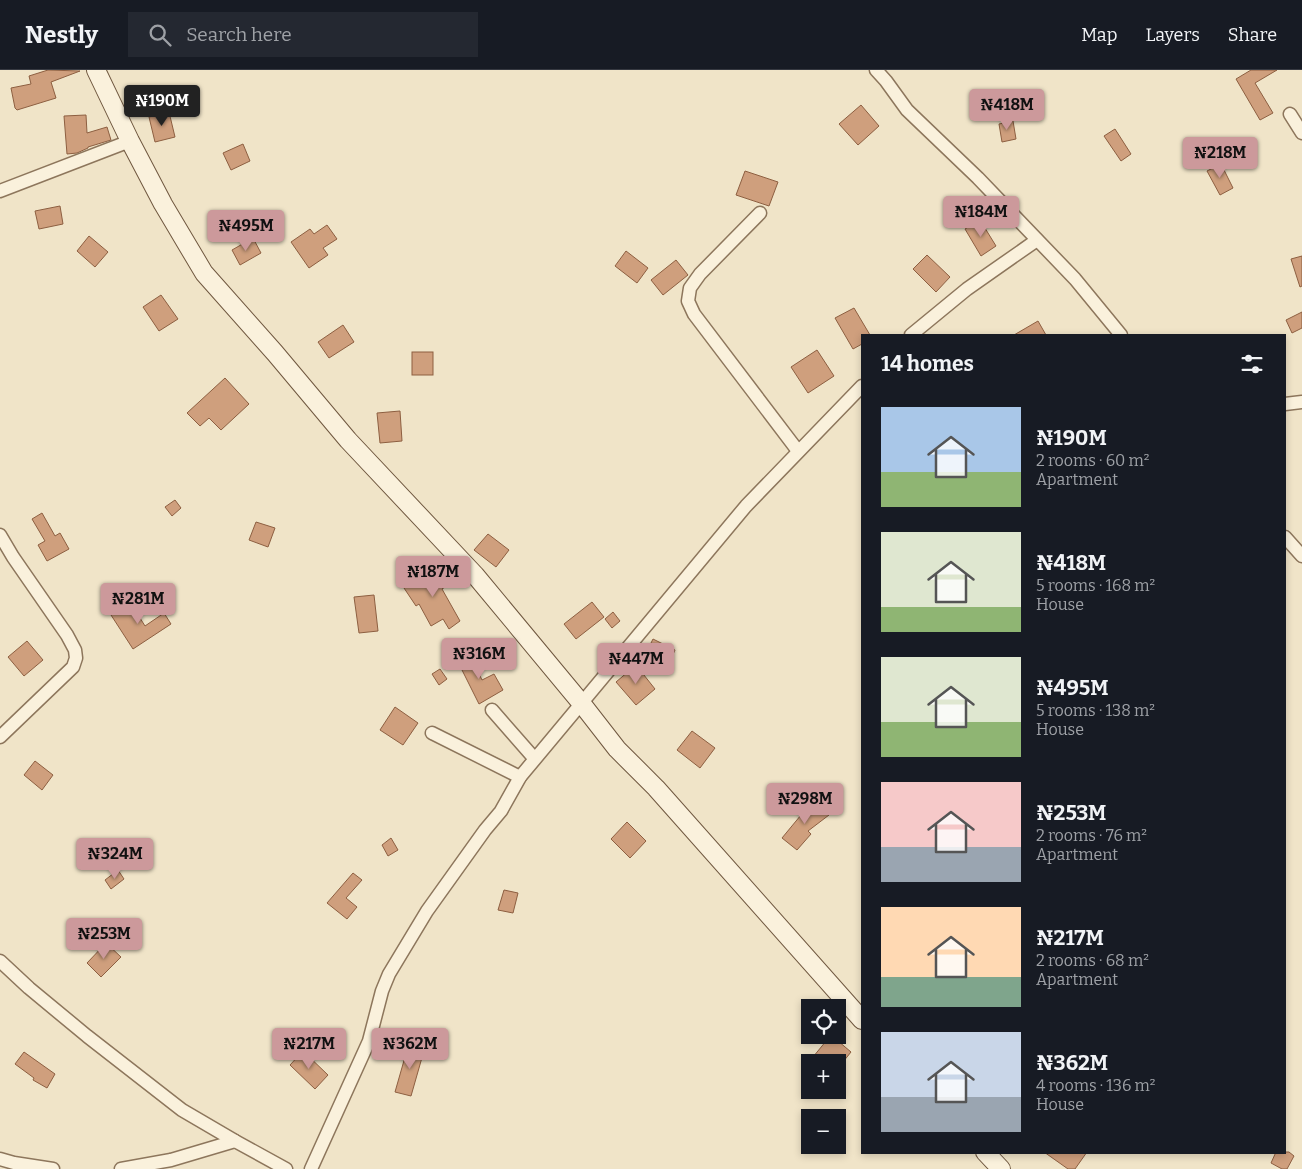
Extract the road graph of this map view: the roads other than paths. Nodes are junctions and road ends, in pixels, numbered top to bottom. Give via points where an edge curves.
1 (96, 70) edge
2 (876, 70) edge
3 (1290, 114) dead end
4 (1302, 133) edge
5 (130, 141) junction
6 (0, 191) edge
7 (760, 213) dead end
8 (1037, 240) junction
9 (912, 334) edge
10 (1120, 334) edge
11 (861, 387) edge
12 (1302, 402) edge
13 (1286, 404) edge
14 (798, 451) junction
15 (0, 535) edge
16 (1286, 537) edge
17 (1302, 556) edge
18 (582, 704) junction
19 (492, 710) dead end
20 (432, 733) dead end
21 (0, 737) edge
22 (534, 758) junction
23 (520, 777) junction
24 (0, 961) edge
25 (861, 1019) edge
26 (235, 1141) junction
27 (988, 1154) edge
28 (0, 1159) edge
29 (13, 1166) edge
30 (53, 1169) edge
31 (121, 1169) edge
32 (286, 1169) edge
33 (311, 1169) edge
34 (1001, 1169) edge

1 - 5 street
2 - 8 street via 907,110
3 - 4 street
5 - 6 street
5 - 18 street via 204,273 372,468 475,575
7 - 14 street via 700,274 690,288 688,301 694,314
8 - 9 street via 967,289
8 - 10 street via 1075,279
11 - 14 street
12 - 13 street
14 - 18 street via 746,506
15 - 21 street via 67,636 76,658 73,667
16 - 17 street
18 - 22 street
18 - 25 street via 617,749 656,788
19 - 22 street
20 - 23 street
22 - 23 street
23 - 33 street via 501,811 426,911 389,974 369,1041
24 - 26 street via 29,988 182,1110
26 - 31 street via 171,1160
26 - 32 street
27 - 34 street
28 - 29 street
29 - 30 street

